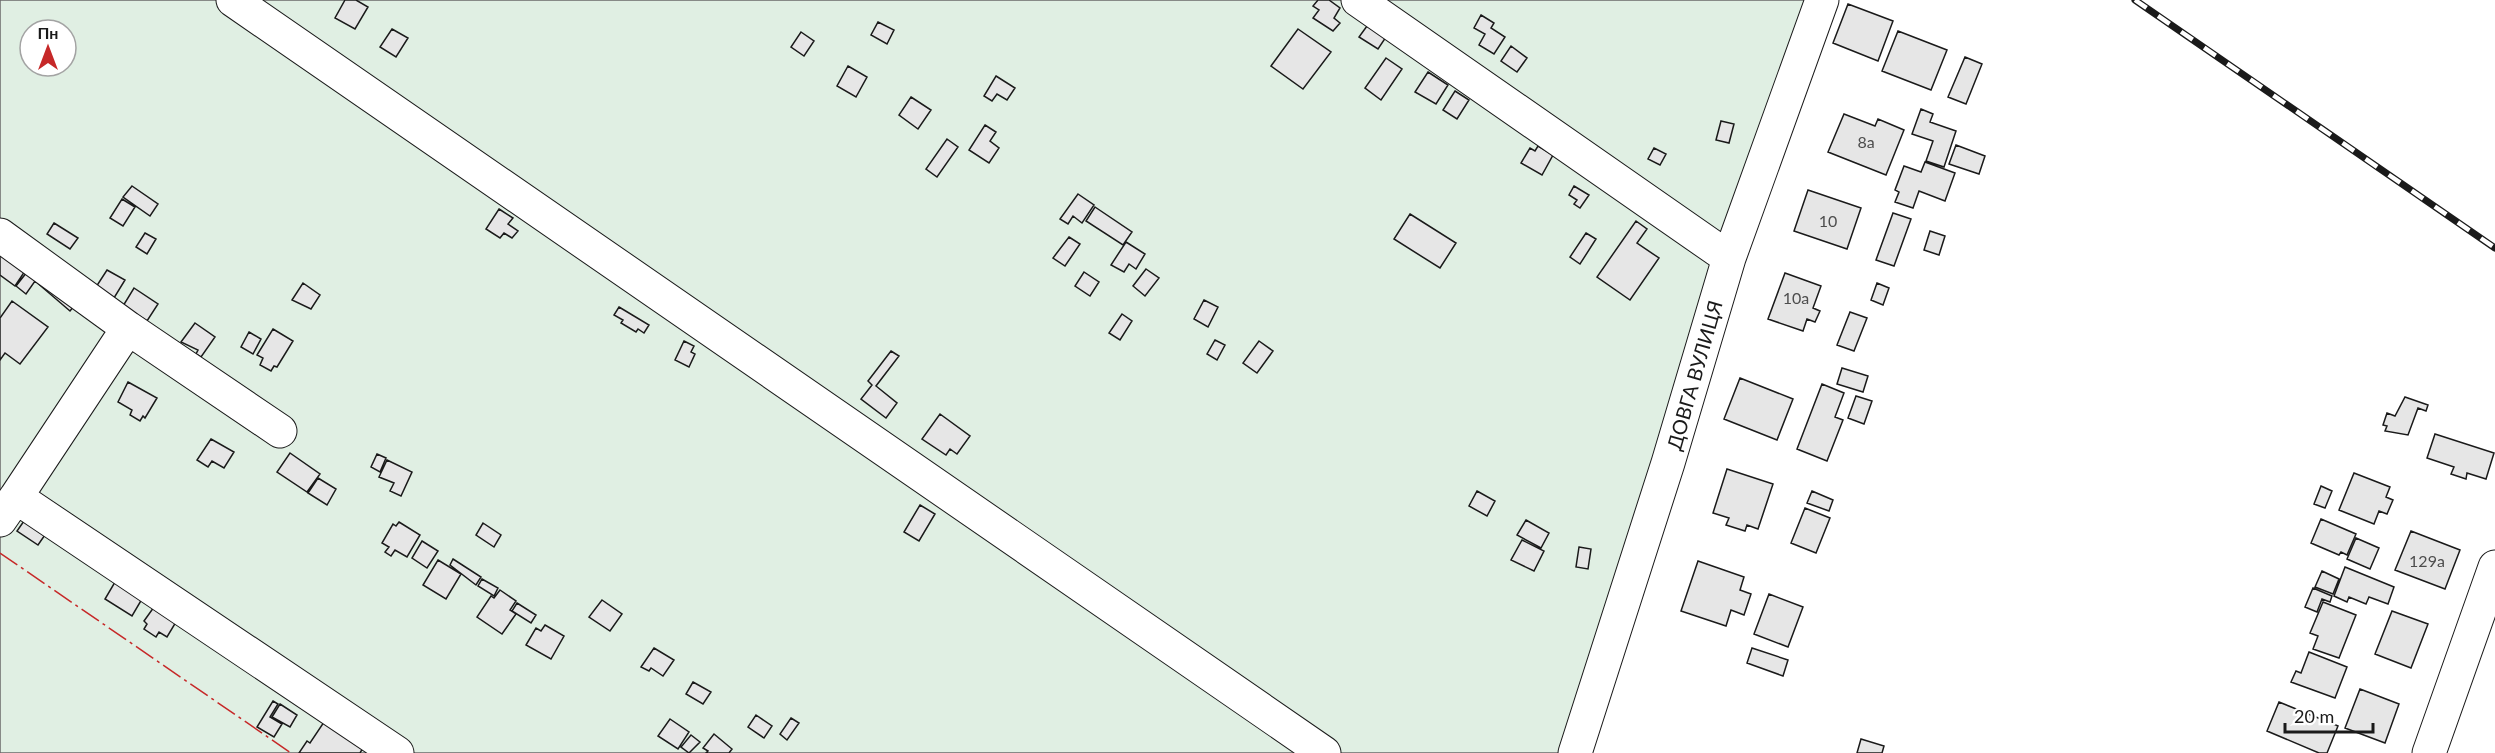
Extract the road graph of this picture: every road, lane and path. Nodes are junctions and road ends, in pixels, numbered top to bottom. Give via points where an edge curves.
1 (232, 0) edge
2 (1358, 0) edge
3 (1822, 0) edge
4 (0, 235) edge
5 (1729, 258) junction
6 (128, 328) junction
7 (280, 431) dead end
8 (8, 509) edge
9 (2495, 567) edge
10 (397, 753) edge
11 (1324, 753) edge
12 (1575, 753) edge
13 (2429, 753) edge

1 - 11 street
2 - 5 street
3 - 5 street, ДОВГА ВУЛИЦЯ
4 - 6 street
5 - 12 street, ДОВГА ВУЛИЦЯ via 1665,474
6 - 7 street
6 - 8 street
8 - 10 street
9 - 13 street

